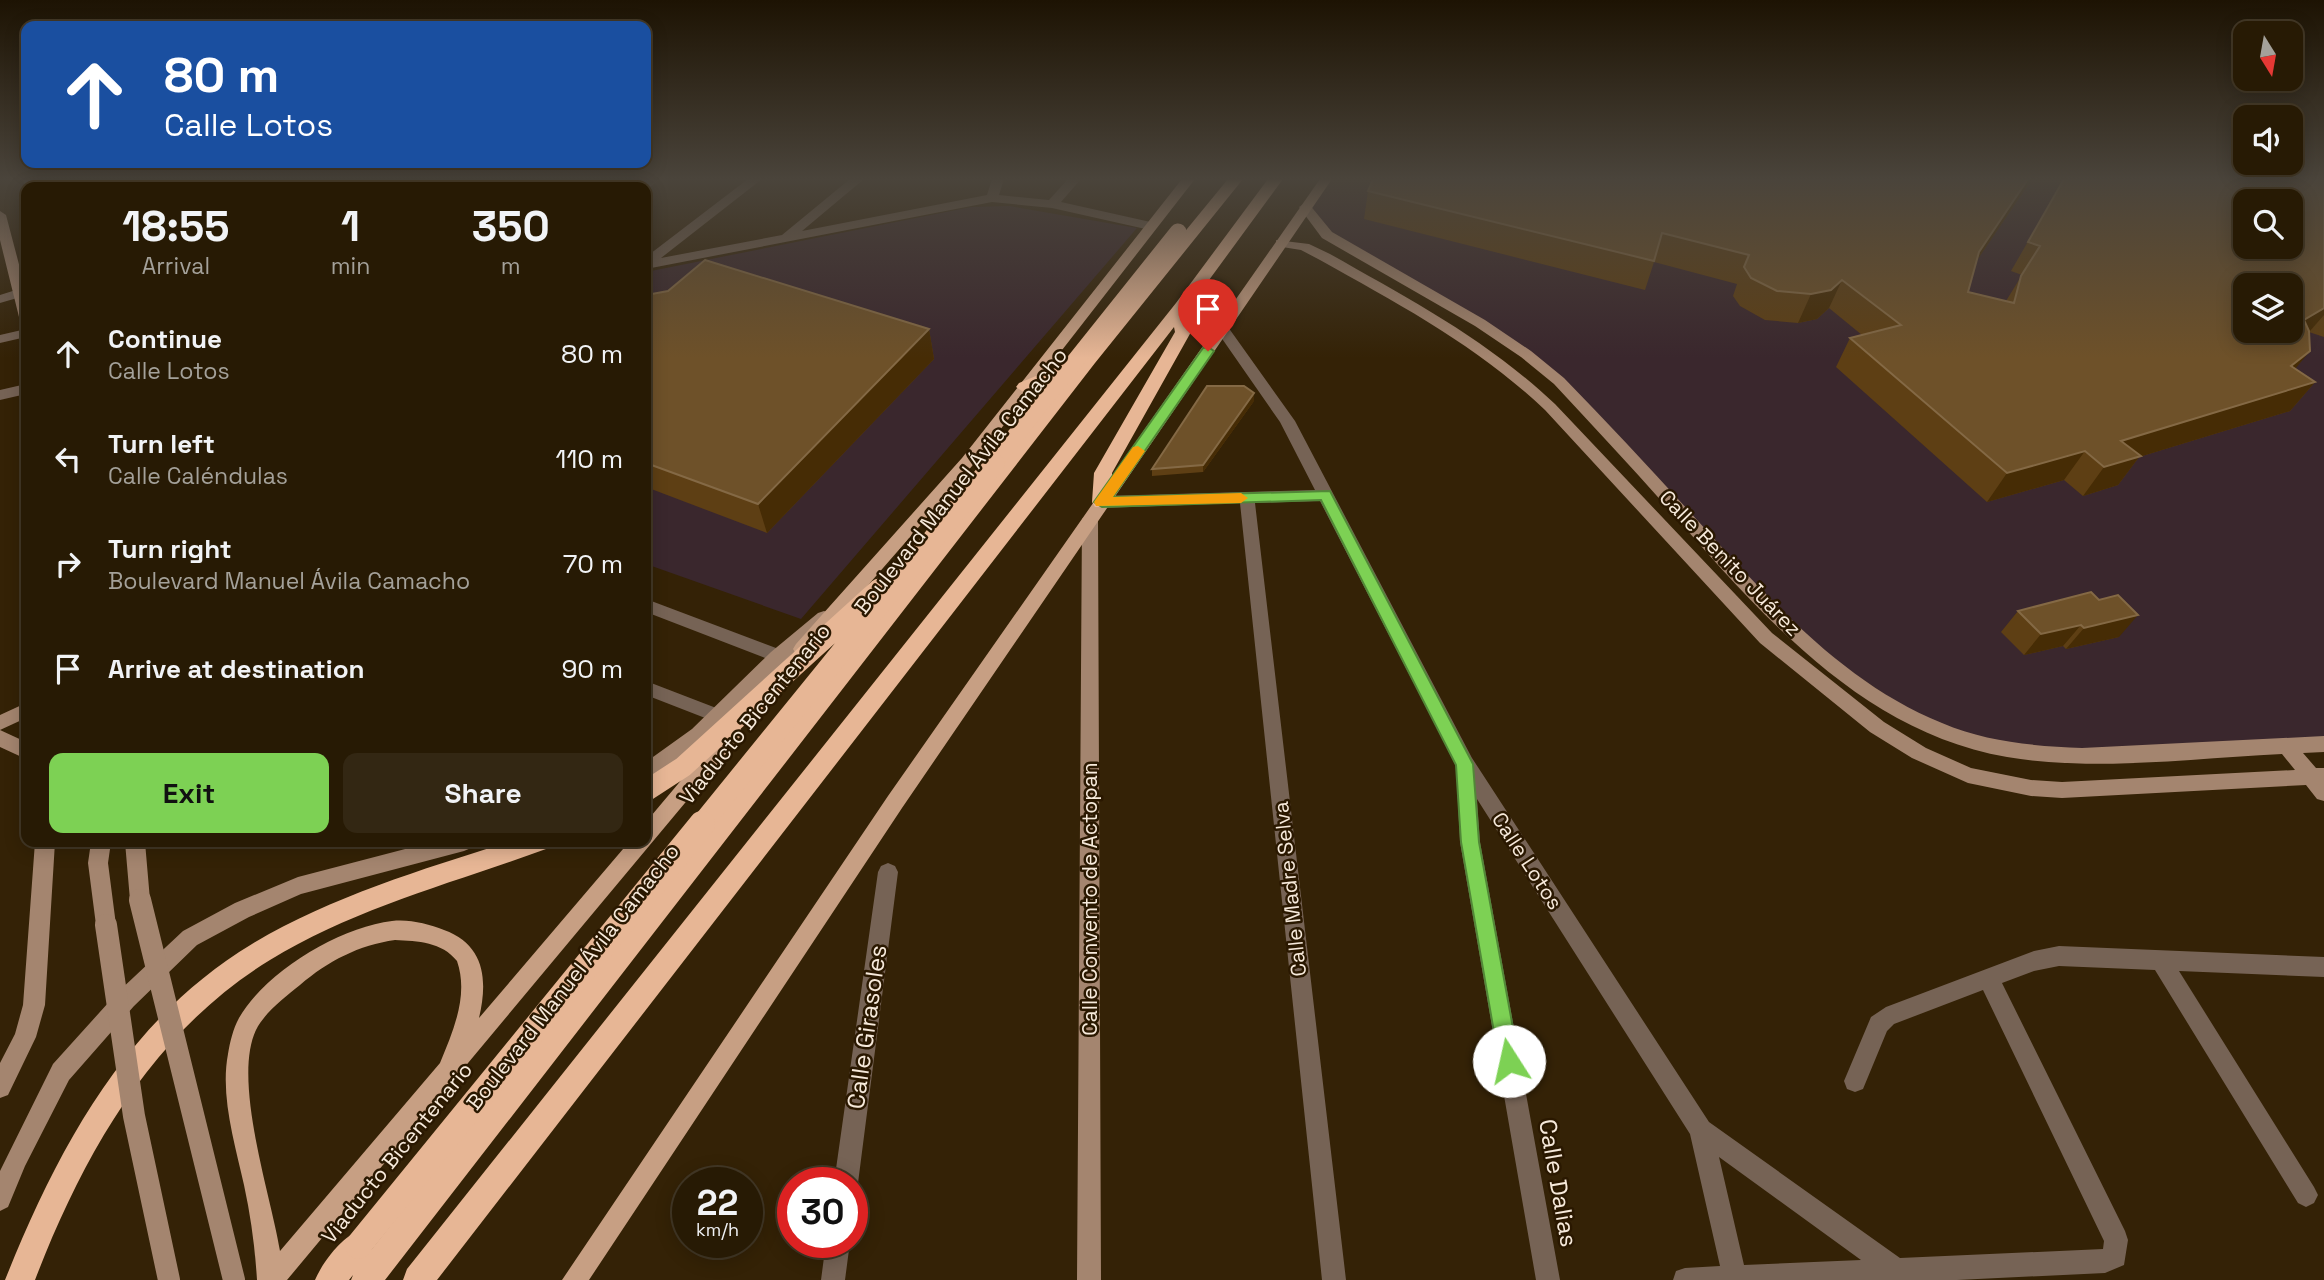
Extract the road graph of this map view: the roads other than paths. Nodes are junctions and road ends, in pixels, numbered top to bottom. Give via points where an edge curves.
1 (679, 239) edge
2 (784, 239) edge
3 (1140, 239) edge
4 (1172, 239) edge
5 (1187, 239) edge
6 (1232, 239) edge
7 (1284, 239) edge
8 (1333, 239) edge
9 (1281, 243) junction
10 (4, 248) edge
11 (651, 260) edge
12 (651, 263) edge
13 (19, 293) junction
14 (0, 299) edge
15 (21, 300) edge
16 (1182, 306) junction
17 (1480, 323) junction
18 (1223, 330) junction
19 (1457, 332) junction
20 (21, 334) edge
21 (0, 339) edge
22 (1089, 359) junction
23 (1025, 387) junction
24 (21, 390) edge
25 (0, 394) edge
26 (1325, 495) junction
27 (1247, 498) junction
28 (1096, 510) junction
29 (933, 540) junction
30 (840, 604) junction
31 (651, 607) edge
32 (778, 656) junction
33 (651, 690) edge
34 (21, 712) edge
35 (718, 716) junction
36 (0, 723) edge
37 (0, 738) edge
38 (2324, 744) edge
39 (2287, 746) junction
40 (21, 748) edge
41 (1465, 764) junction
42 (651, 769) edge
43 (2318, 776) edge
44 (651, 788) edge
45 (2324, 793) edge
46 (651, 830) edge
47 (45, 847) edge
48 (101, 847) edge
49 (135, 847) edge
50 (445, 847) edge
51 (523, 847) edge
52 (636, 847) edge
53 (888, 872) dead end
54 (2162, 962) junction
55 (2324, 967) edge
56 (1989, 979) junction
57 (25, 1037) junction
58 (0, 1067) edge
59 (448, 1071) junction
60 (1855, 1081) dead end
61 (0, 1087) edge
62 (1701, 1130) junction
63 (848, 1167) edge
64 (2306, 1195) dead end
65 (0, 1199) edge
66 (836, 1258) edge
67 (1896, 1270) junction
68 (1735, 1279) edge
69 (20, 1280) edge
70 (169, 1280) edge
71 (234, 1280) edge
72 (270, 1280) edge
73 (330, 1280) edge
74 (366, 1280) edge
75 (418, 1280) edge
76 (574, 1280) edge
77 (833, 1280) edge
78 (1089, 1280) edge
79 (1334, 1280) edge
80 (1548, 1280) edge
81 (1685, 1280) edge

1 - 11 street
2 - 12 street
3 - 23 main road, Boulevard Manuel Ávila Camacho
4 - 29 highway, Viaducto Bicentenario, bridge
5 - 22 highway, Boulevard Manuel Ávila Camacho
6 - 16 highway
7 - 9 main road
8 - 17 main road, Calle Benito Juárez
9 - 18 main road
9 - 19 main road, Calle Benito Juárez via 1325,257
10 - 13 main road
13 - 14 street
13 - 15 main road
16 - 28 highway via 1183,332 1102,473
16 - 75 highway
17 - 19 main road
17 - 39 main road, Calle Benito Juárez via 1559,381 1800,637 1905,712 1980,744 2052,755
18 - 26 street, Calle Lotos via 1287,421
18 - 28 main road
19 - 43 main road, Calle Benito Juárez via 1513,372 1550,408 1766,638 1877,727 1919,753 1968,775 2062,790
20 - 21 street
22 - 23 highway
22 - 74 highway, Boulevard Manuel Ávila Camacho
23 - 30 main road, Boulevard Manuel Ávila Camacho via 967,462
24 - 25 street
26 - 27 street
26 - 41 street, Calle Lotos
27 - 28 street
27 - 79 street, Calle Madre Selva
28 - 76 main road
28 - 78 main road, Calle Convento de Actopan
29 - 44 highway, bridge via 683,767
29 - 73 highway, Viaducto Bicentenario, bridge
30 - 32 main road
30 - 46 main road, Boulevard Manuel Ávila Camacho
31 - 32 street
32 - 35 main road
33 - 35 street
34 - 36 main road
35 - 42 main road
37 - 40 main road
38 - 39 main road, Calle Benito Juárez
39 - 43 main road
41 - 62 street, Calle Lotos
41 - 80 street, Calle Dalias via 1470,842
43 - 45 main road
47 - 57 main road via 34,1005
48 - 70 main road, bridge via 98,863 135,1116
49 - 71 main road, bridge via 140,900
50 - 65 main road via 298,886 190,938 126,999 61,1072
51 - 69 highway via 372,899 259,953 218,981 146,1053 92,1127 66,1171
52 - 59 main road, Boulevard Manuel Ávila Camacho
53 - 63 street, Calle Girasoles
54 - 55 street
54 - 56 street via 2059,956
54 - 64 street
56 - 60 street via 1886,1017 1878,1024
56 - 67 street via 2116,1240 2115,1256 2105,1261
57 - 58 street
57 - 61 main road
59 - 72 main road, Boulevard Manuel Ávila Camacho
59 - 72 main road via 471,1000 466,957 454,943 403,929 372,934 336,947 267,1000 246,1028 237,1093 270,1253
62 - 67 street, Calle Lotos
62 - 68 street, Calle Lotos
66 - 77 street
67 - 68 street
68 - 81 street

